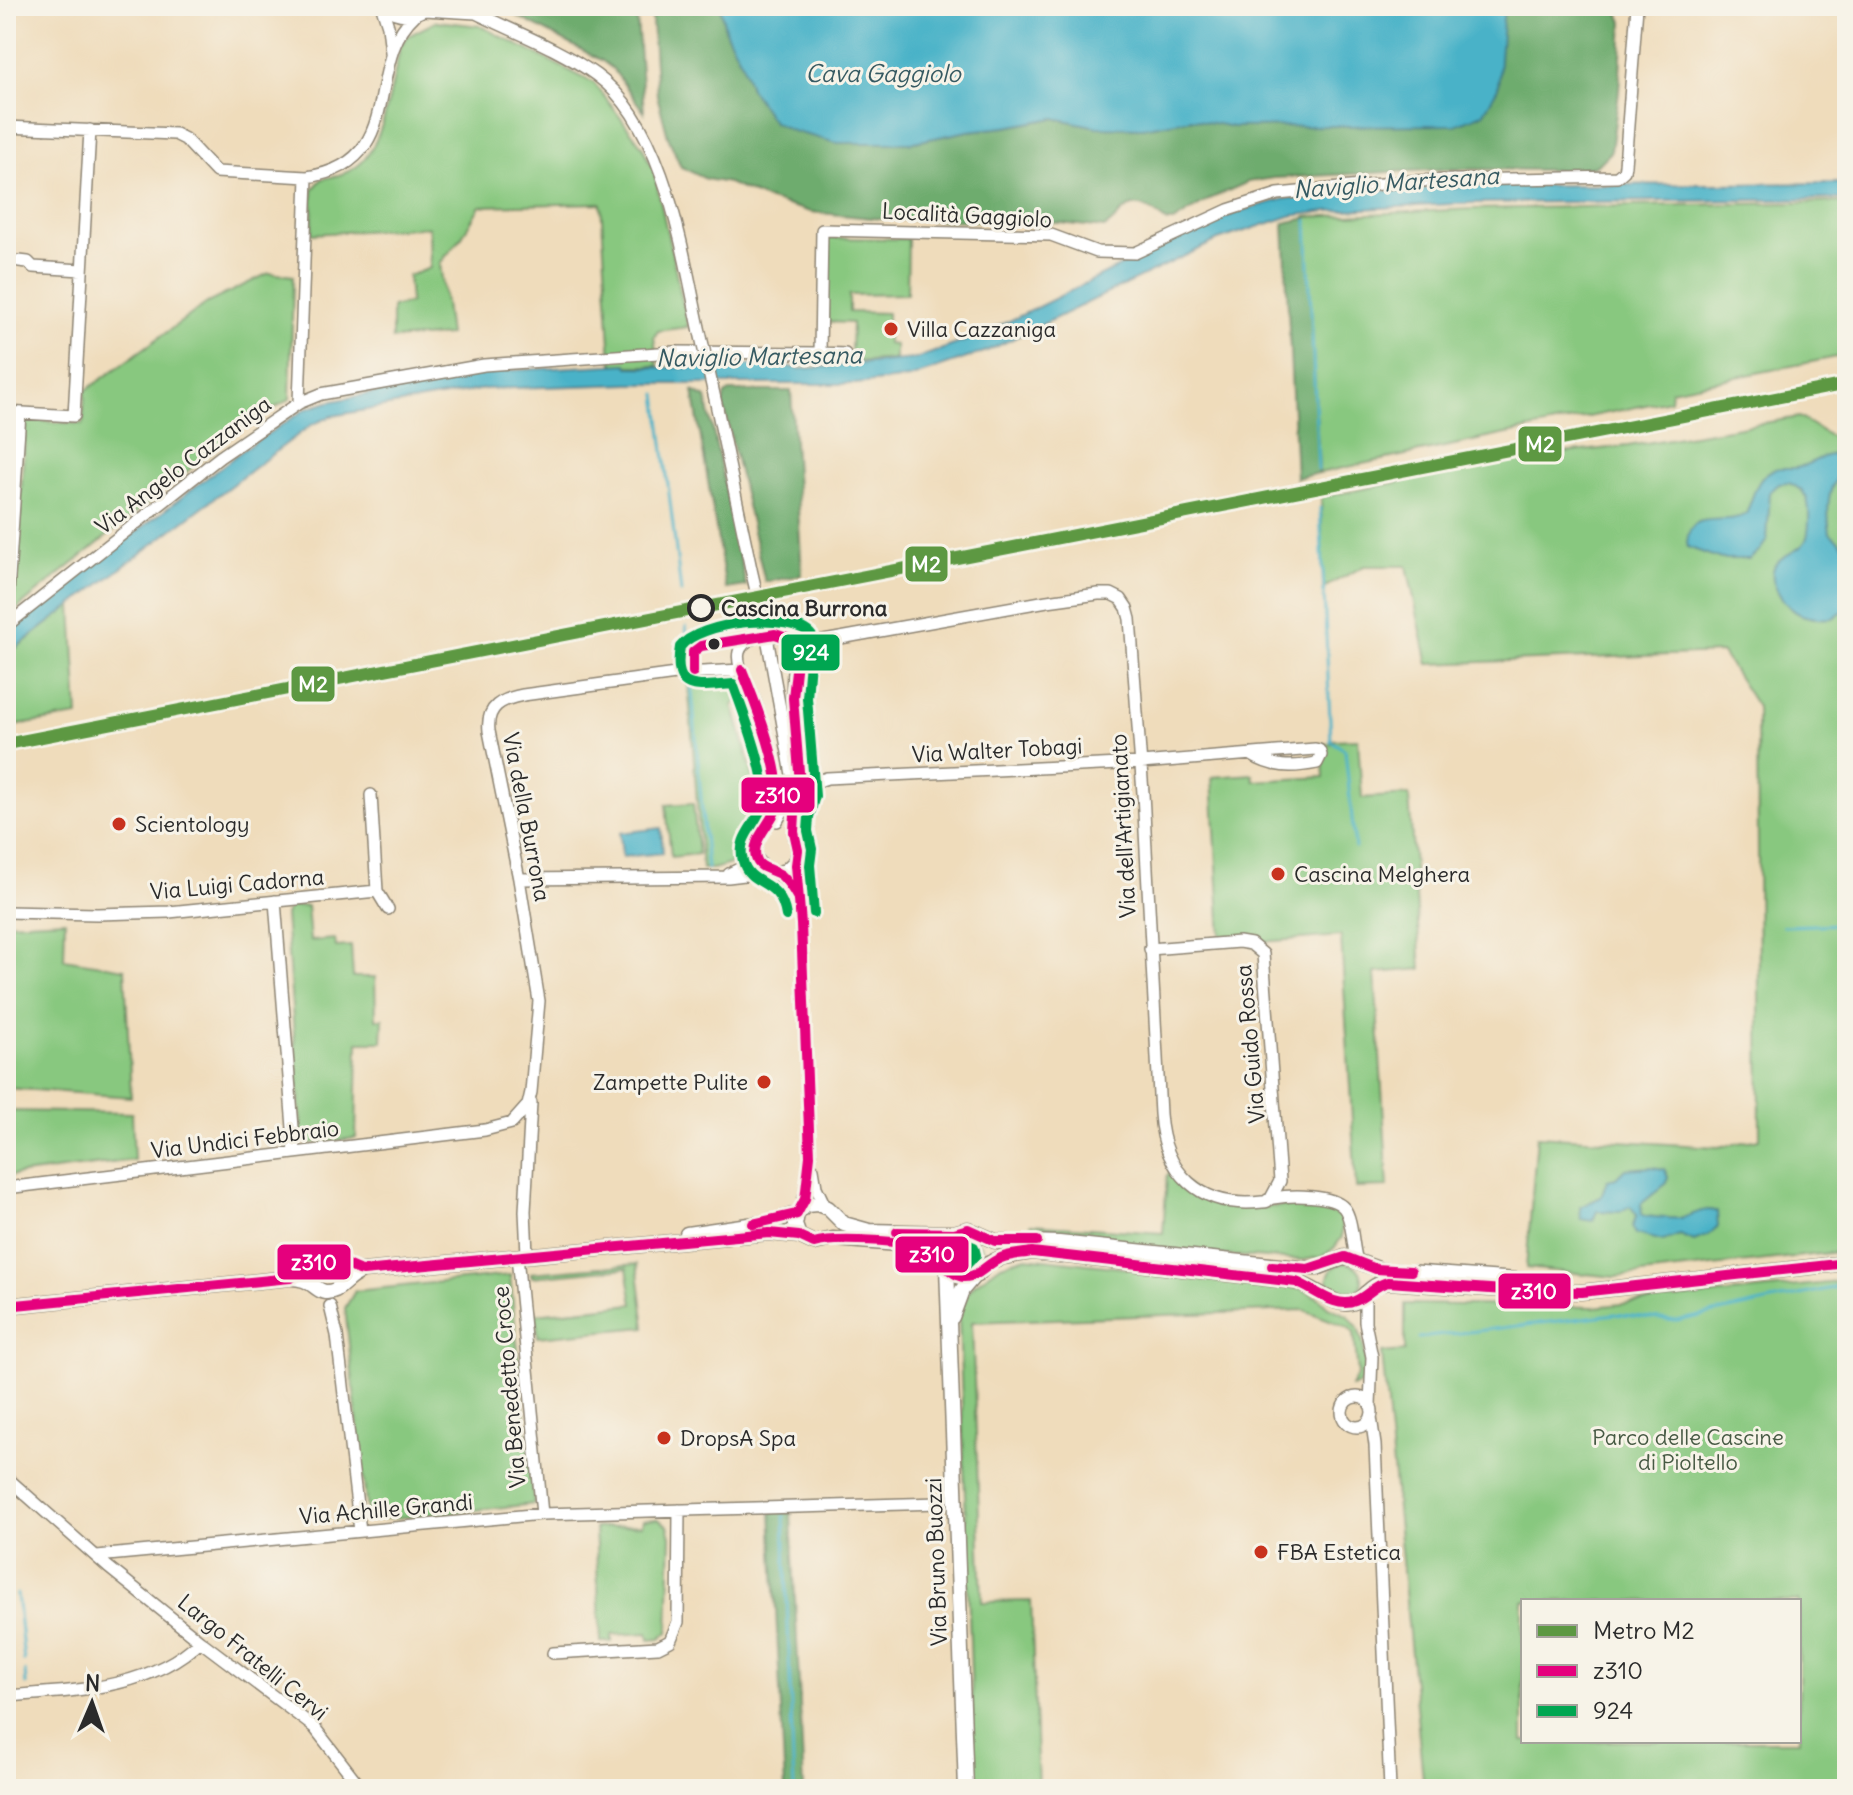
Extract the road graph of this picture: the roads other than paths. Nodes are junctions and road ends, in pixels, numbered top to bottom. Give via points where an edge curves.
1 (383, 6) edge
2 (1637, 6) edge
3 (423, 10) edge
4 (472, 10) edge
5 (391, 56) junction
6 (6, 127) edge
7 (90, 130) junction
8 (307, 177) junction
9 (19, 261) dead end
10 (82, 270) junction
11 (820, 353) junction
12 (845, 354) dead end
13 (299, 403) junction
14 (6, 412) edge
15 (20, 413) junction
16 (6, 624) edge
17 (799, 642) junction
18 (742, 670) junction
19 (1250, 754) junction
20 (1141, 763) junction
21 (791, 777) junction
22 (371, 795) dead end
23 (801, 796) junction
24 (795, 814) junction
25 (766, 832) junction
26 (794, 839) junction
27 (755, 855) junction
28 (795, 860) junction
29 (772, 872) junction
30 (717, 878) junction
31 (519, 879) junction
32 (377, 891) junction
33 (799, 900) junction
34 (275, 901) junction
35 (388, 909) dead end
36 (6, 912) edge
37 (1150, 949) junction
38 (531, 1092) junction
39 (508, 1125) junction
40 (529, 1140) junction
41 (295, 1153) junction
42 (810, 1156) junction
43 (6, 1188) edge
44 (1271, 1198) junction
45 (799, 1211) junction
46 (829, 1211) junction
47 (1350, 1232) junction
48 (954, 1233) junction
49 (799, 1236) junction
50 (984, 1237) junction
51 (826, 1239) junction
52 (638, 1243) junction
53 (522, 1255) junction
54 (1332, 1261) junction
55 (1358, 1262) junction
56 (1847, 1263) edge
57 (945, 1264) junction
58 (988, 1264) junction
59 (342, 1266) junction
60 (363, 1271) junction
61 (974, 1276) junction
62 (324, 1283) junction
63 (1615, 1288) junction
64 (1366, 1291) junction
65 (1334, 1300) junction
66 (6, 1306) edge
67 (949, 1333) junction
68 (1367, 1333) junction
69 (1372, 1366) junction
70 (1354, 1397) junction
71 (1371, 1411) junction
72 (1353, 1427) junction
73 (1375, 1460) junction
74 (6, 1477) edge
75 (940, 1503) dead end
76 (679, 1510) junction
77 (542, 1514) junction
78 (360, 1531) junction
79 (97, 1556) junction
80 (200, 1641) junction
81 (553, 1653) dead end
82 (6, 1696) edge
83 (1390, 1786) edge
84 (362, 1789) edge
85 (966, 1789) edge

1 - 3 street via 397,14
1 - 5 street
2 - 11 street, Località Gaggiolo via 1621,175 1412,181 1278,194 1250,201 1135,253 1097,252 1051,235 822,230
3 - 4 street
3 - 5 street via 406,23
4 - 21 street, bridge via 597,75 648,137 717,408
5 - 8 street via 367,143 342,164
6 - 7 street
7 - 8 street via 178,135 220,173
7 - 10 street
8 - 13 street
9 - 10 street
10 - 15 street via 74,416
11 - 12 street
11 - 13 street, Via Angelo Cazzaniga via 690,352 465,367 329,391
13 - 16 street, Via Angelo Cazzaniga via 220,457
14 - 15 street
15 - 16 street
17 - 18 street, Via dell'Artigianato via 777,634 750,640 739,652
17 - 20 street, Via dell'Artigianato via 1063,598 1114,595 1130,619
17 - 23 street via 793,698
18 - 25 street via 756,703 778,794
18 - 31 street, Via della Burrona via 623,680 500,702 491,711 489,731
19 - 19 street, Via Walter Tobagi via 1281,766 1317,763 1321,753 1315,749
19 - 20 street, Via Walter Tobagi
20 - 23 street, Via Walter Tobagi via 827,778 812,783
20 - 37 street, Via dell'Artigianato
21 - 24 street
21 - 25 street via 787,803
22 - 32 street
23 - 24 street
24 - 26 street
25 - 26 street via 783,831
25 - 27 street
26 - 28 street
27 - 29 street
27 - 30 street via 737,872
28 - 29 street via 785,870
28 - 33 street
29 - 30 street
29 - 33 street
30 - 31 street
31 - 38 street, Via della Burrona via 539,997
32 - 34 street, Via Luigi Cadorna
32 - 35 street
33 - 42 street
34 - 36 street, Via Luigi Cadorna via 157,913
34 - 41 street
37 - 44 street, Via dell'Artigianato via 1161,1123 1170,1159 1190,1184 1212,1197 1260,1202
37 - 44 street, Via Guido Rossa via 1239,942 1263,954 1280,1174
38 - 39 street, Via della Burrona via 525,1111
38 - 40 street, Via della Burrona
39 - 40 street via 522,1130
39 - 41 street, Via Undici Febbraio
40 - 53 street, Via della Burrona
41 - 43 street, Via Undici Febbraio
42 - 45 street
42 - 46 street via 816,1187
44 - 47 street, Via dell'Artigianato via 1329,1198 1347,1211
45 - 46 main road via 811,1204
45 - 49 main road
45 - 52 main road via 769,1222
46 - 48 main road via 850,1227 869,1231
46 - 51 main road via 833,1231
47 - 54 street
47 - 55 street, Via dell'Artigianato
48 - 50 main road via 971,1230
48 - 57 main road via 945,1243
49 - 51 main road via 810,1243
49 - 52 main road via 769,1233
50 - 54 main road via 1300,1268
50 - 58 main road via 990,1247
51 - 57 main road via 912,1245 929,1250
52 - 53 main road
53 - 60 main road
53 - 77 street, Via Benedetto Croce
54 - 55 main road via 1345,1257
54 - 65 main road via 1321,1279
55 - 63 main road via 1381,1270
55 - 64 main road via 1367,1275
56 - 63 main road
57 - 61 main road via 959,1276
57 - 67 main road, Via Bruno Buozzi
58 - 61 main road
58 - 65 main road via 1047,1252 1296,1282
59 - 60 main road
59 - 62 main road
59 - 62 main road via 332,1257 315,1260
60 - 62 main road
61 - 67 main road, Via Bruno Buozzi via 956,1302
62 - 66 main road via 290,1278
62 - 78 street via 337,1335
63 - 64 main road via 1539,1292 1394,1282
64 - 65 main road via 1356,1301
64 - 68 street
65 - 68 street via 1358,1316
67 - 85 main road, Via Bruno Buozzi
68 - 69 street
69 - 70 street via 1368,1384
69 - 71 street
70 - 71 street via 1363,1398
70 - 72 street via 1341,1412
71 - 72 street via 1366,1424
71 - 73 street
72 - 73 street via 1369,1439
73 - 83 street
74 - 79 street, Largo Fratelli Cervi
75 - 76 street, Via Achille Grandi
76 - 77 street, Via Achille Grandi
76 - 81 street via 678,1622 670,1641 658,1647
77 - 78 street, Via Achille Grandi
78 - 79 street, Via Achille Grandi
79 - 80 street, Largo Fratelli Cervi
80 - 82 street via 153,1671 123,1682
80 - 84 street, Largo Fratelli Cervi via 314,1727

